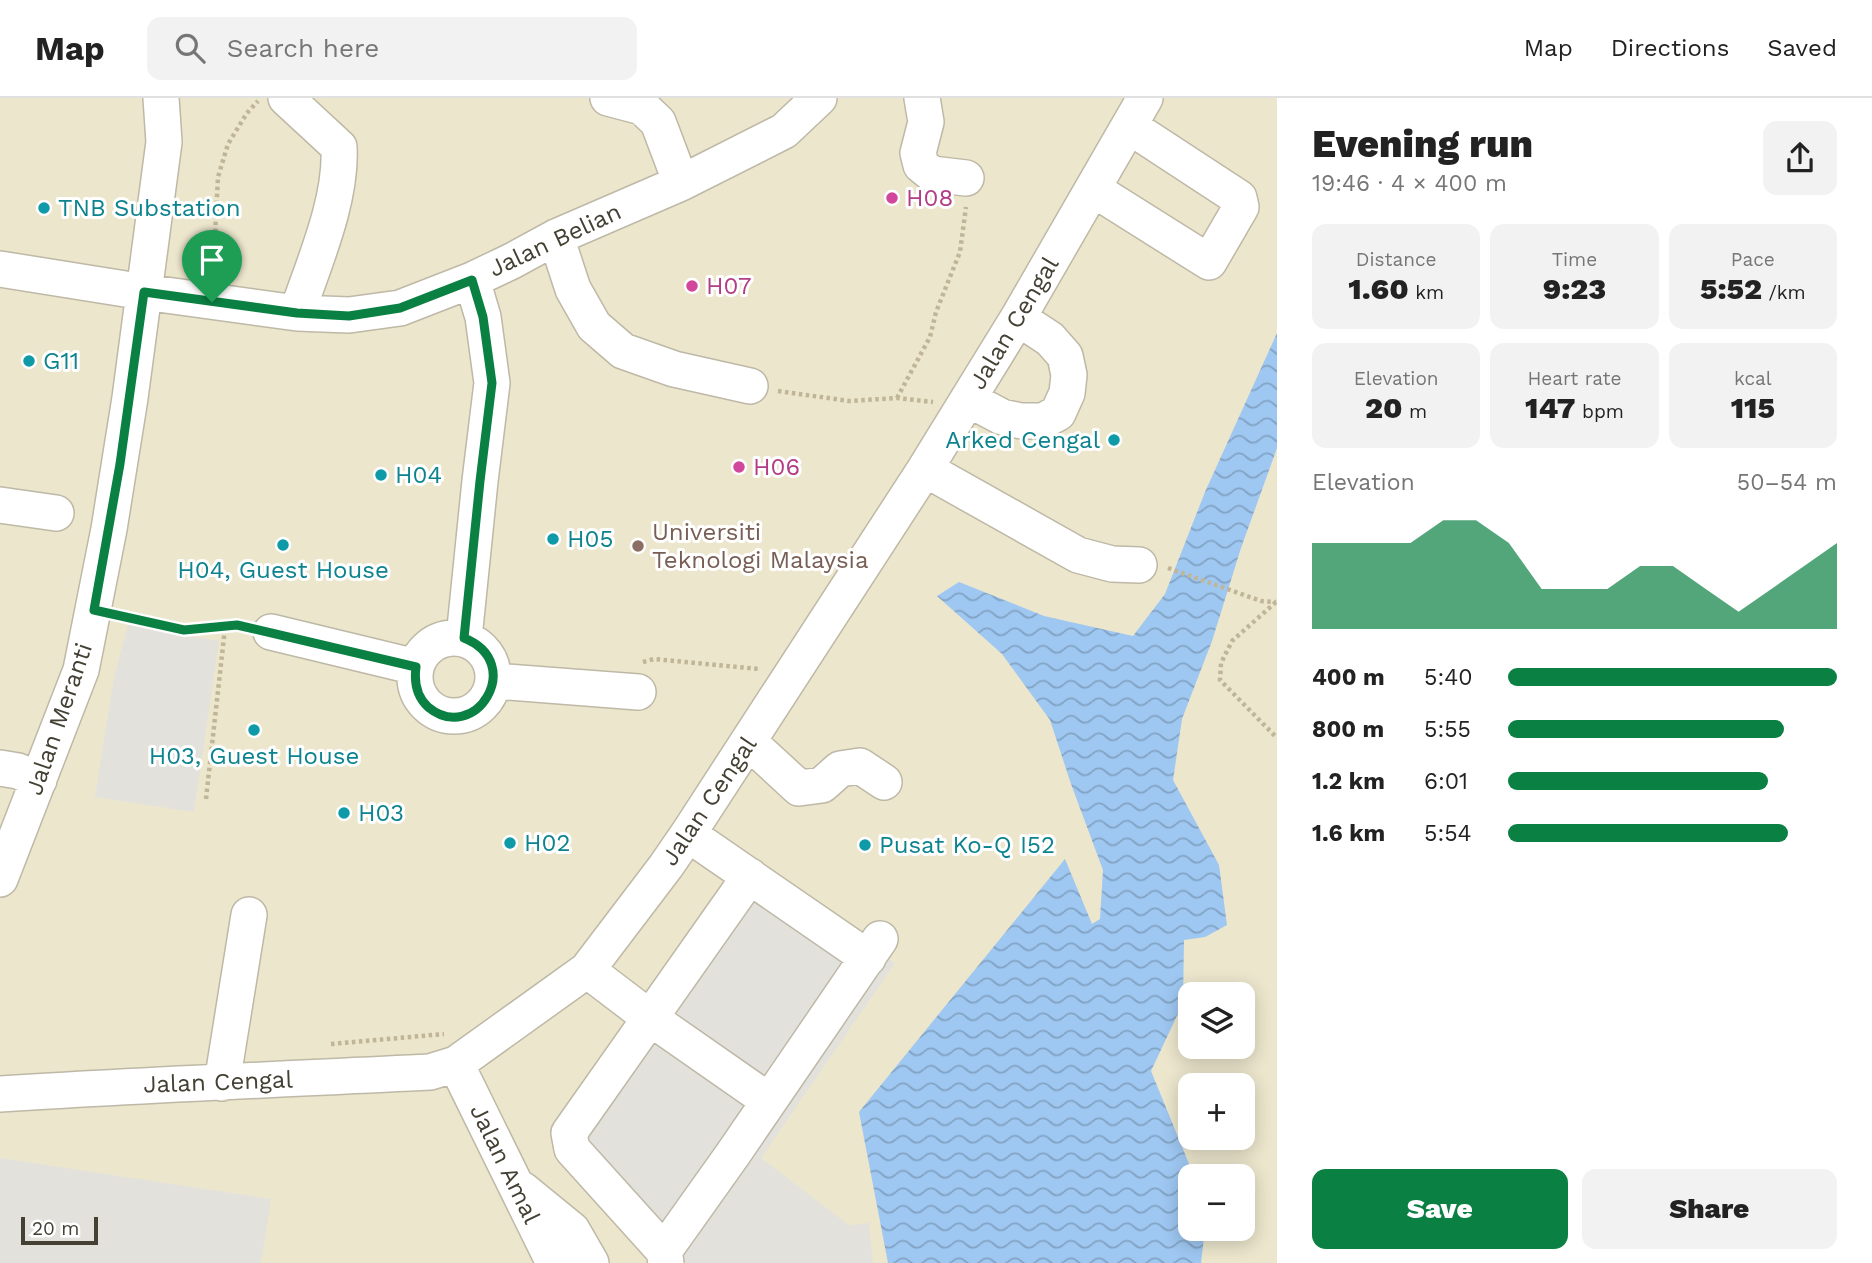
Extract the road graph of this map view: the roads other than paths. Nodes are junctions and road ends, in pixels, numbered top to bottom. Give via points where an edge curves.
1 (161, 98) edge
2 (286, 98) edge
3 (608, 98) edge
4 (819, 98) edge
5 (922, 98) edge
6 (1137, 112) edge
7 (966, 178) road end
8 (681, 183) junction
9 (1093, 189) junction
10 (556, 237) junction
11 (0, 269) edge
12 (472, 280) junction
13 (144, 292) junction
14 (297, 313) junction
15 (1018, 318) junction
16 (750, 386) road end
17 (952, 401) junction
18 (925, 469) junction
19 (0, 505) edge
20 (56, 513) dead end
21 (1155, 567) road end
22 (271, 632) road end
23 (464, 638) junction
24 (416, 667) junction
25 (494, 681) junction
26 (638, 692) road end
27 (749, 741) junction
28 (0, 768) edge
29 (39, 780) junction
30 (884, 782) dead end
31 (688, 834) junction
32 (750, 876) junction
33 (0, 879) edge
34 (249, 915) dead end
35 (587, 970) junction
36 (650, 1018) junction
37 (456, 1064) junction
38 (222, 1083) junction
39 (0, 1094) edge
40 (769, 1101) junction
41 (512, 1181) junction
42 (665, 1257) edge
43 (554, 1263) edge
44 (590, 1263) edge

1 - 13 street, Jalan Meranti via 164,142
2 - 14 street via 339,147 340,156 334,199
3 - 8 street via 642,107 658,122
4 - 8 street, Jalan Belian via 784,131
5 - 7 street via 926,122 918,153 921,165 932,174
6 - 9 street, Jalan Cengal
6 - 9 street via 1239,198 1241,207 1209,262
8 - 10 street, Jalan Belian
9 - 15 street, Jalan Cengal
10 - 12 street, Jalan Belian
10 - 16 street via 573,289 594,326 623,351 674,369
11 - 13 street, Jalan Belian
12 - 14 street, Jalan Belian via 400,308 349,316
12 - 23 street via 483,317 492,383
13 - 14 street, Jalan Belian
13 - 29 street, Jalan Meranti via 94,610 81,670
15 - 17 street, Jalan Cengal
15 - 17 street via 1050,339 1065,356 1067,393 1058,414 1043,421 1021,421
17 - 18 street, Jalan Cengal
18 - 21 street via 1078,555 1112,564
18 - 27 street, Jalan Cengal
19 - 20 street
22 - 24 street
23 - 24 street via 452,637 428,646
23 - 25 street via 490,659
24 - 25 street via 418,693 435,712 447,716 460,716 482,705
25 - 26 street
27 - 30 street via 799,788 822,785 840,769 860,766
27 - 31 street, Jalan Cengal
28 - 29 street
29 - 33 street, Jalan Meranti
31 - 32 street
31 - 35 street, Jalan Cengal
32 - 36 street
32 - 40 street via 874,948
34 - 38 street
35 - 36 street
35 - 37 street, Jalan Cengal
36 - 40 street
36 - 42 street via 569,1133 572,1149
37 - 38 street, Jalan Cengal via 430,1072
37 - 41 street, Jalan Amal
38 - 39 street, Jalan Cengal
40 - 42 street
41 - 43 street, Jalan Amal
41 - 44 street via 572,1230

